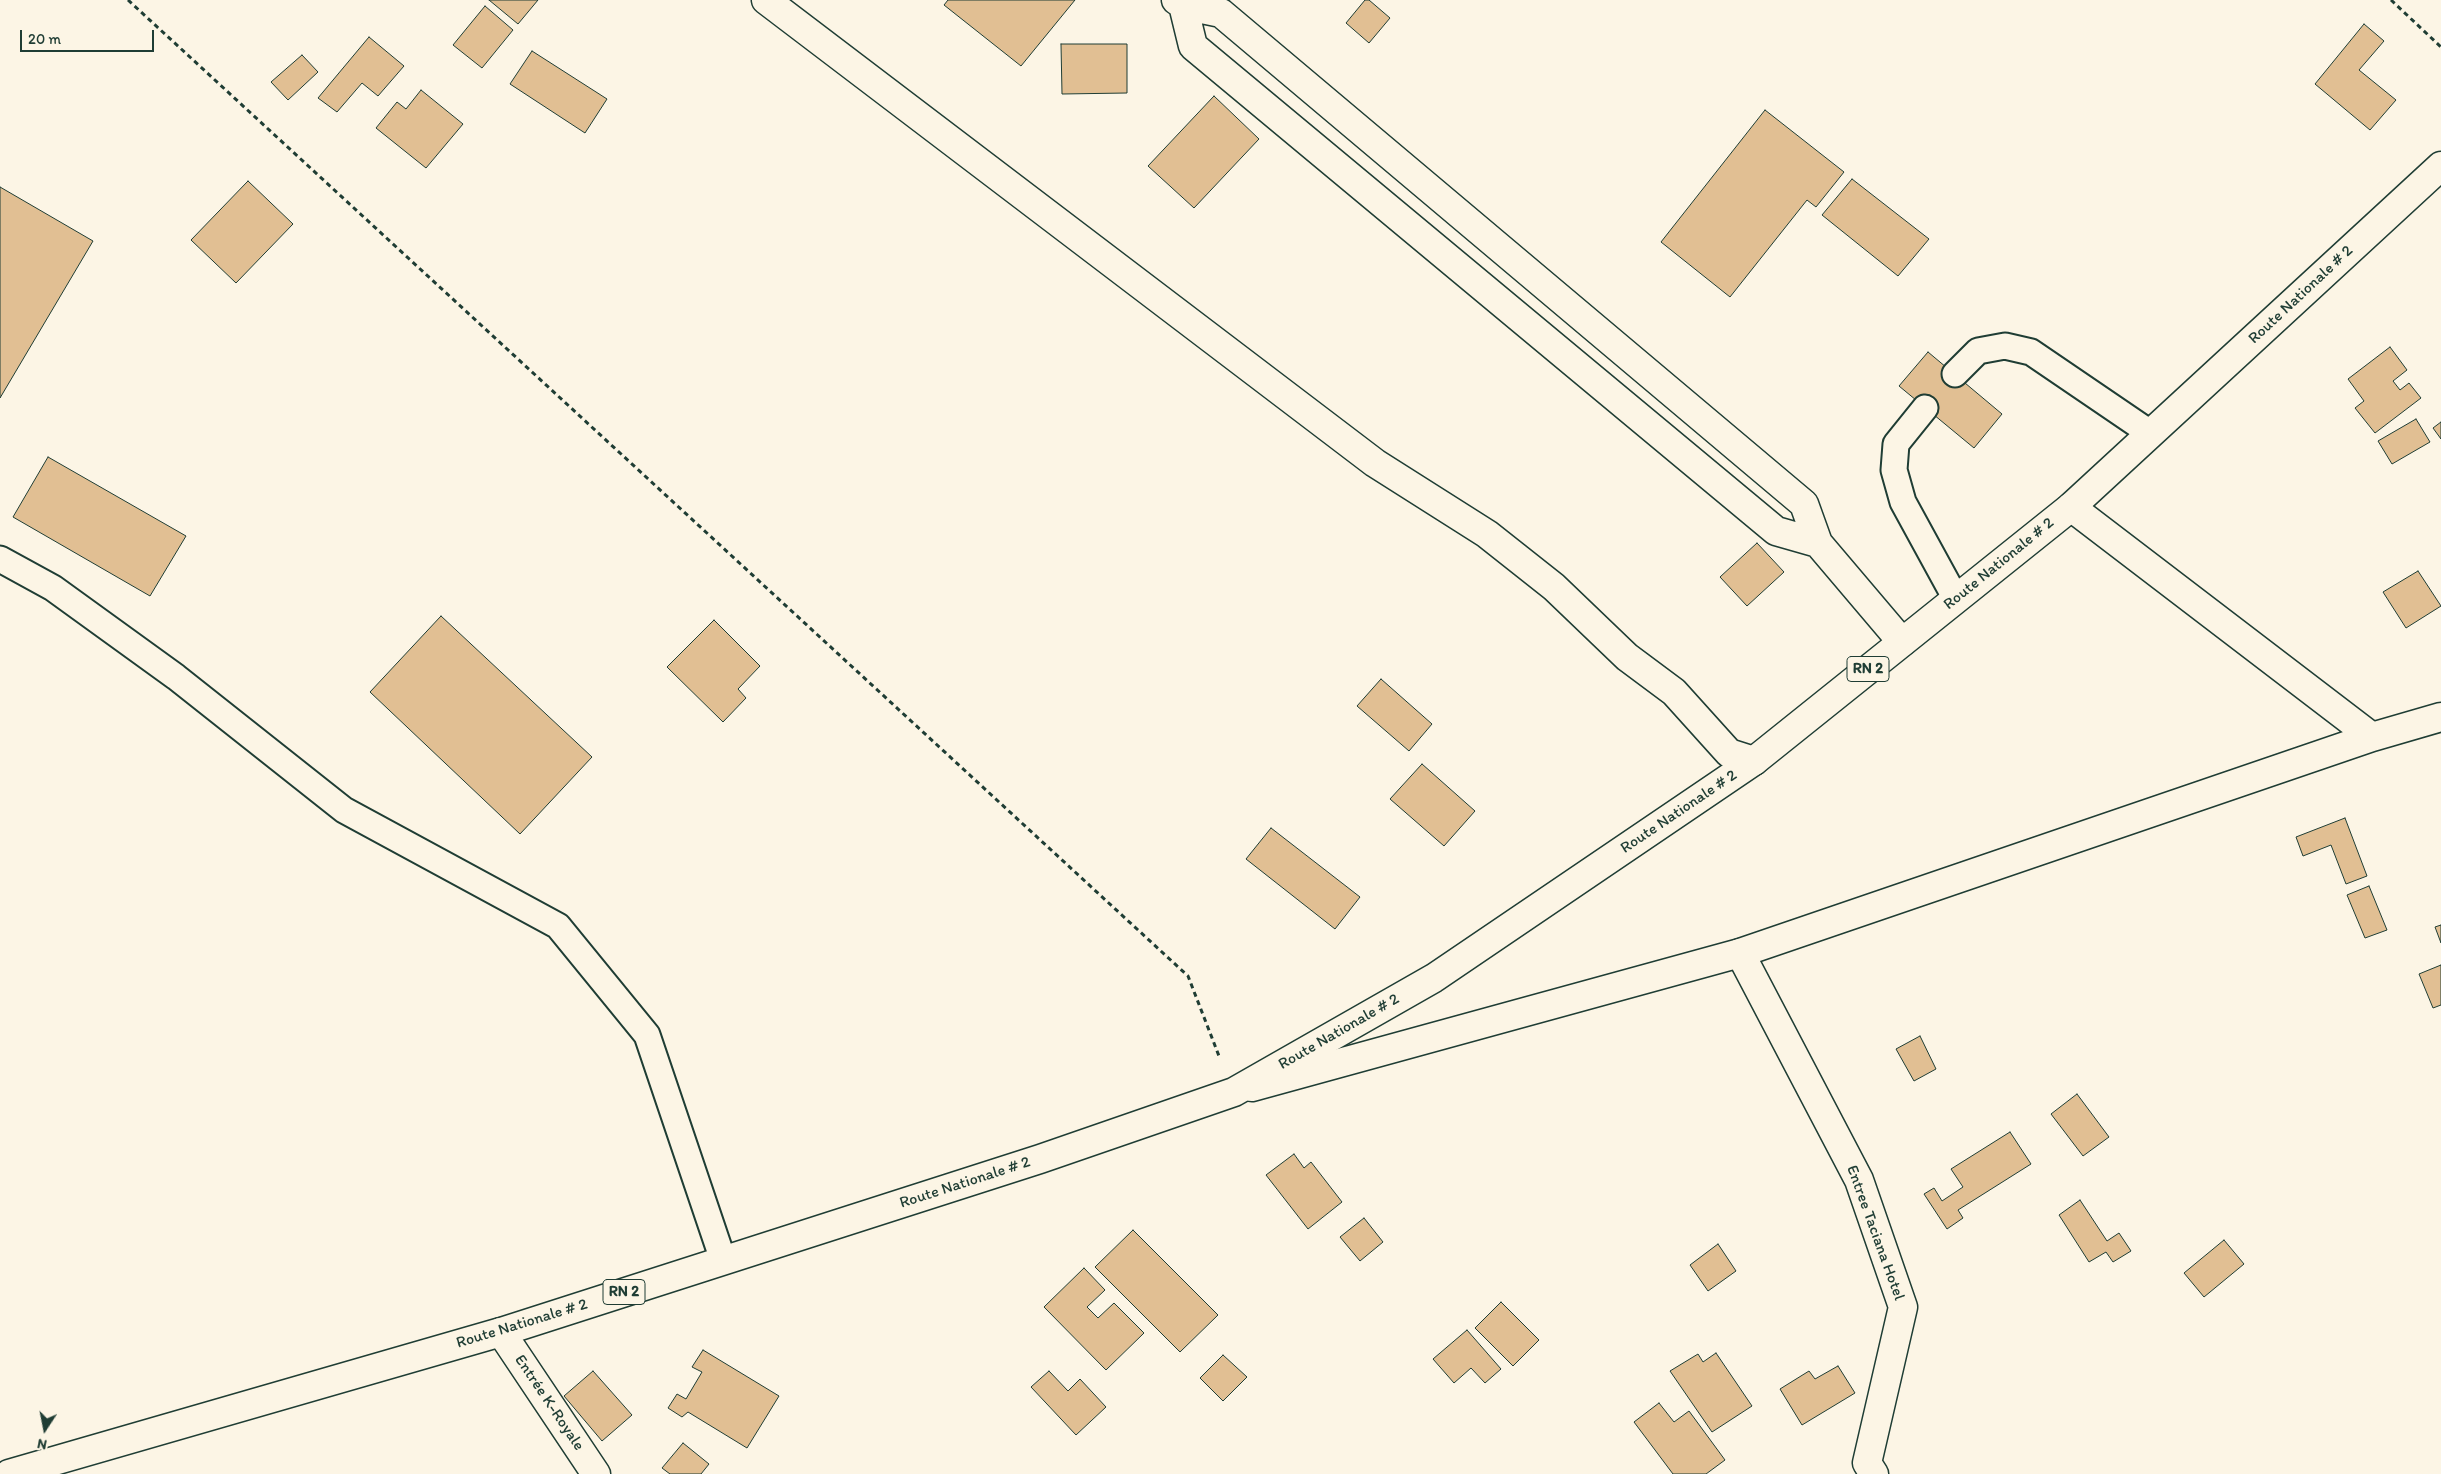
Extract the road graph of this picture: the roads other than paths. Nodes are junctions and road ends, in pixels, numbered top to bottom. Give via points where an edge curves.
1 (766, 0) edge
2 (1180, 2) edge
3 (2441, 166) edge
4 (1955, 374) dead end
5 (1925, 408) dead end
6 (2150, 433) junction
7 (2071, 507) junction
8 (1818, 543) junction
9 (0, 559) edge
10 (1956, 599) junction
11 (1902, 642) junction
12 (2441, 716) edge
13 (2372, 737) junction
14 (1754, 761) junction
15 (1740, 953) junction
16 (1234, 1092) junction
17 (723, 1260) junction
18 (501, 1332) junction
19 (9, 1474) edge
20 (596, 1474) edge
21 (1874, 1474) edge

1 - 14 main road via 1375,464 1487,534 1554,587 1627,657 1674,692 1730,753
2 - 8 main road via 1221,13 1804,504
2 - 8 main road via 1193,46 1776,531
3 - 6 main road, Route Nationale # 2 / RN 2
4 - 6 lane via 1978,351 2006,346 2031,352
5 - 10 lane via 1896,444 1894,470 1903,502
6 - 7 main road, Route Nationale # 2 / RN 2
7 - 10 main road, Route Nationale # 2 / RN 2
7 - 13 main road
8 - 11 main road
9 - 17 lane via 53,588 176,677 344,810 558,926 647,1035
10 - 11 main road, Route Nationale # 2 / RN 2
11 - 14 main road, Route Nationale # 2 / RN 2
12 - 13 main road
13 - 15 main road
14 - 16 main road, Route Nationale # 2 / RN 2 via 1434,978
15 - 16 main road
15 - 21 main road, Entree Taciana Hotel via 1859,1180 1903,1308 1868,1463
16 - 17 main road, Route Nationale # 2 / RN 2 via 1040,1159
17 - 18 main road, Route Nationale # 2 / RN 2
18 - 19 main road, Route Nationale # 2 / RN 2
18 - 20 main road, Entrée K-Royale

